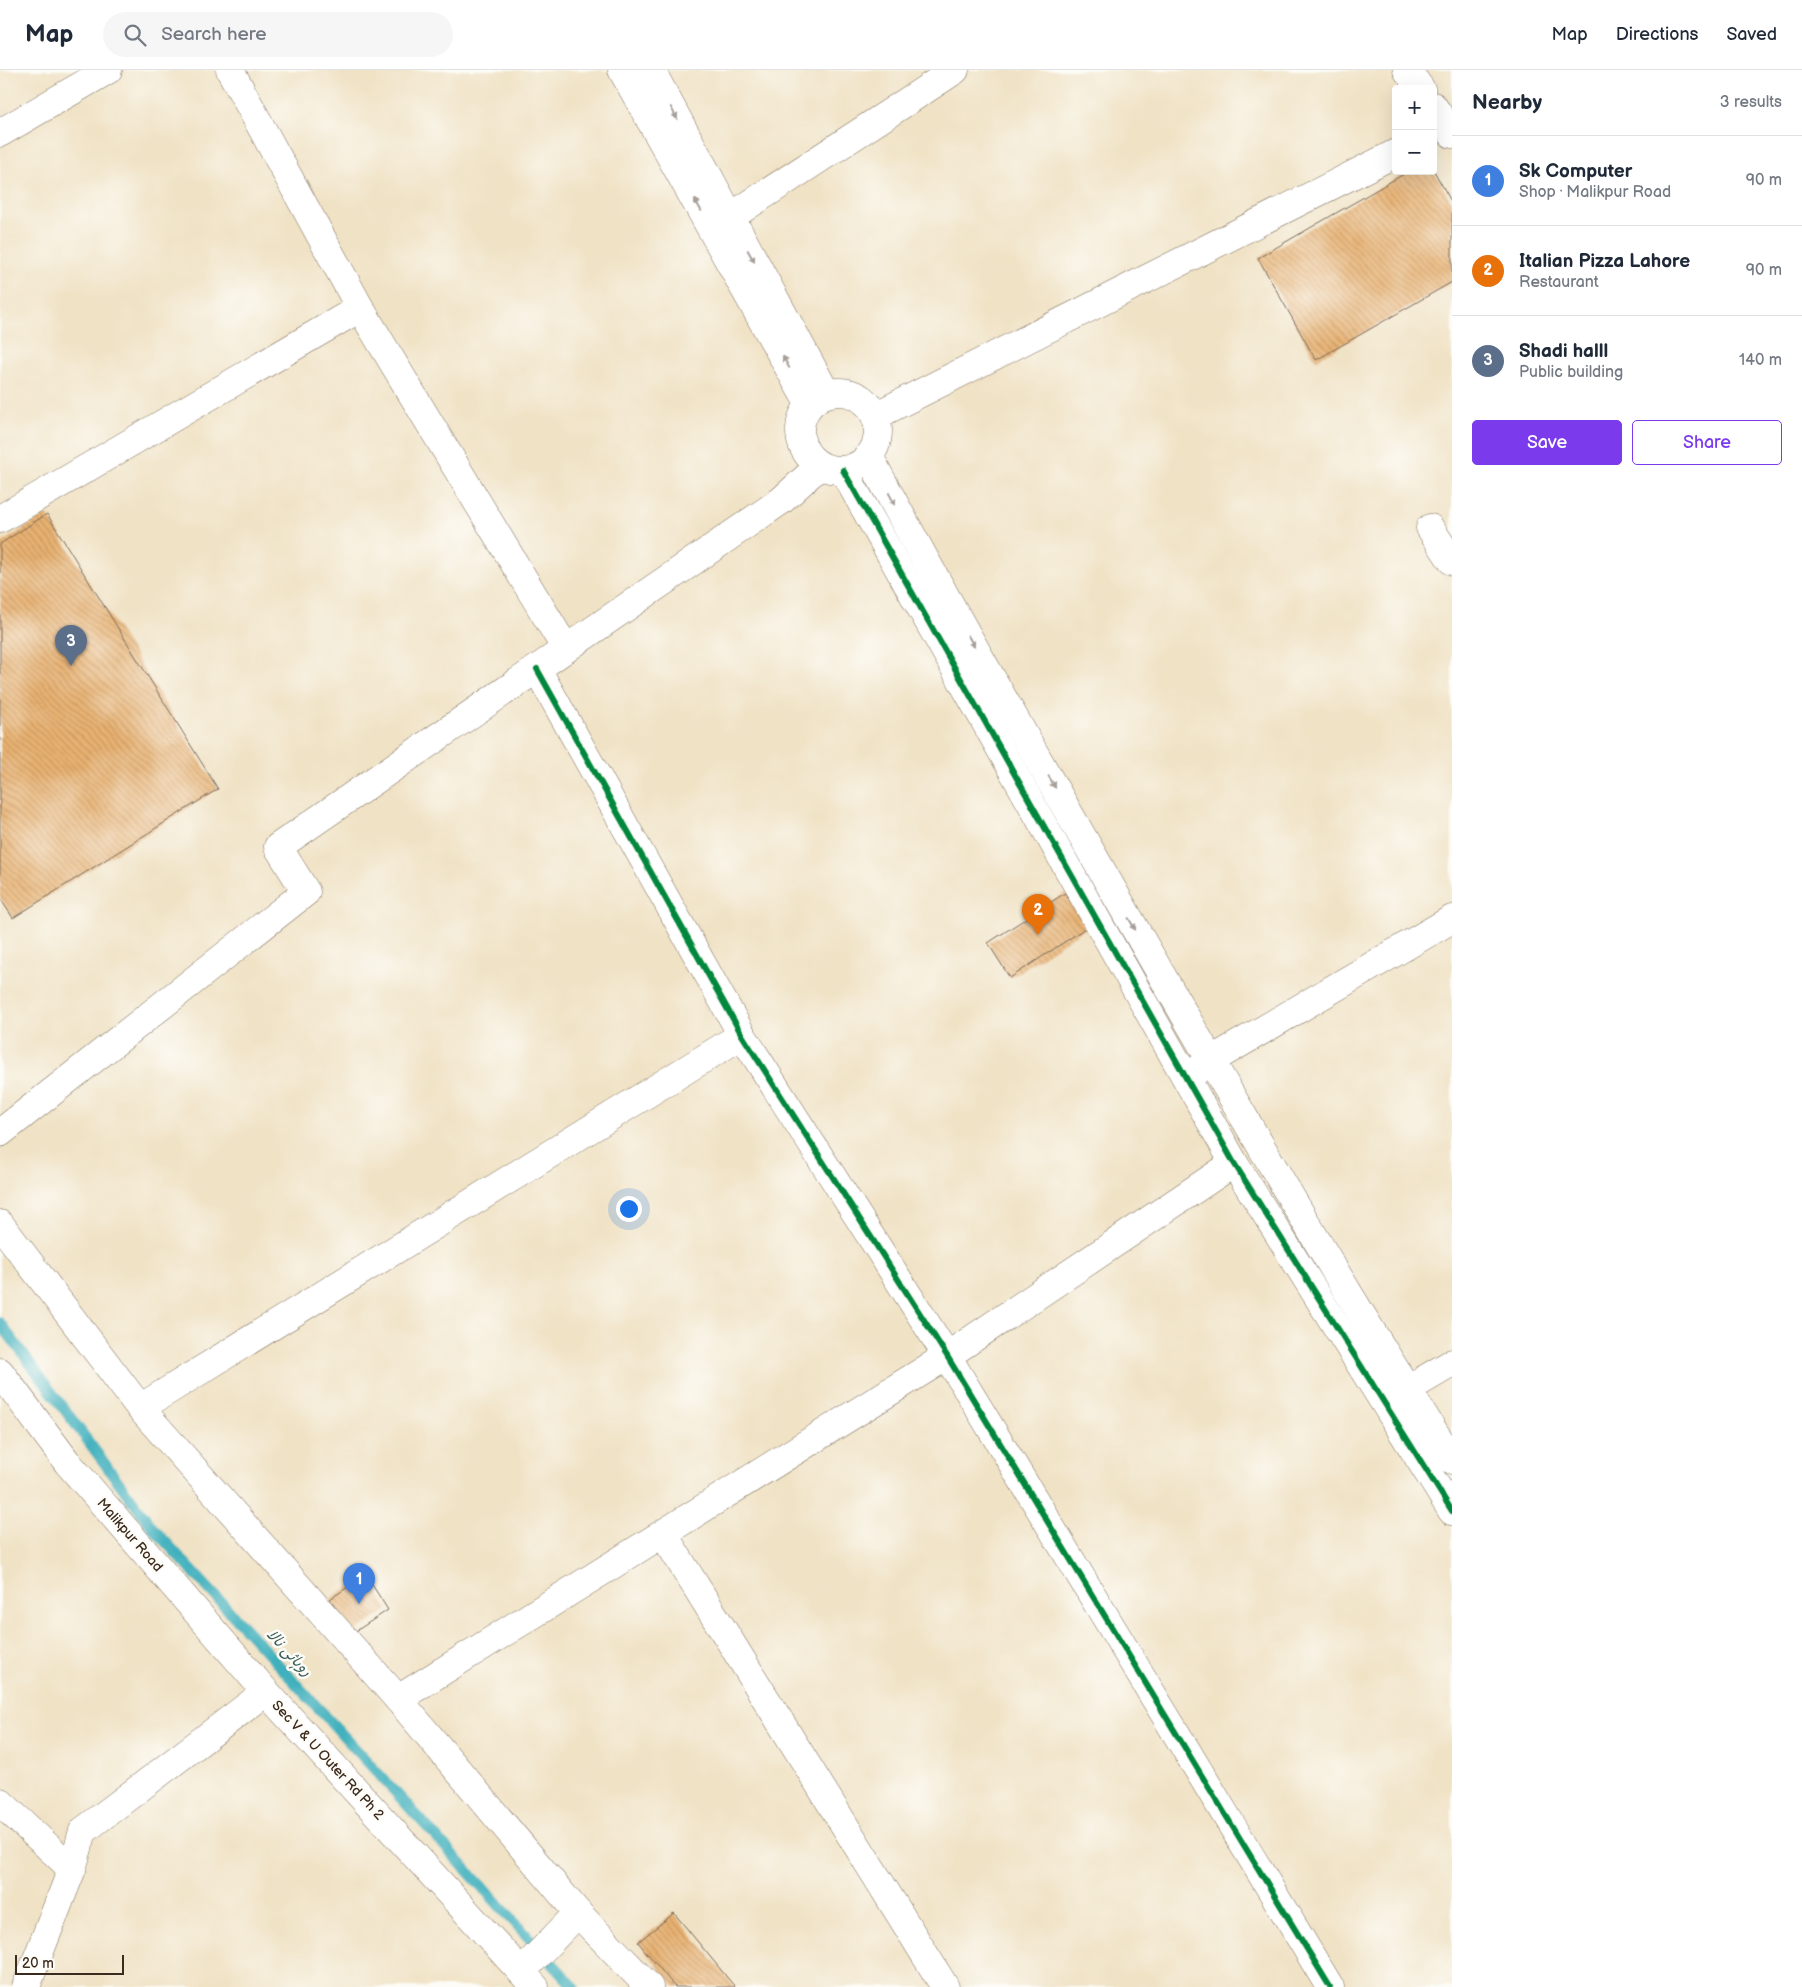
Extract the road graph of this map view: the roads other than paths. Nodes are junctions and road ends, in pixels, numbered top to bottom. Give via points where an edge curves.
1 (108, 70) edge
2 (230, 70) edge
3 (622, 70) edge
4 (651, 70) edge
5 (955, 70) edge
6 (1407, 70) edge
7 (1418, 85) edge
8 (0, 133) edge
9 (1392, 155) edge
10 (721, 223) junction
11 (360, 308) junction
12 (818, 399) junction
13 (875, 416) junction
14 (870, 456) junction
15 (831, 468) junction
16 (0, 519) edge
17 (1430, 528) dead end
18 (1452, 561) edge
19 (566, 649) junction
20 (537, 669) junction
21 (1452, 919) edge
22 (742, 1035) junction
23 (1210, 1060) junction
24 (1186, 1078) junction
25 (0, 1132) edge
26 (1234, 1163) junction
27 (0, 1224) edge
28 (947, 1356) junction
29 (1452, 1363) edge
30 (0, 1372) edge
31 (1408, 1390) junction
32 (1384, 1404) junction
33 (140, 1408) junction
34 (1452, 1460) edge
35 (1452, 1511) edge
36 (664, 1535) junction
37 (266, 1692) junction
38 (398, 1700) junction
39 (0, 1802) edge
40 (72, 1869) junction
41 (578, 1913) junction
42 (528, 1979) edge
43 (26, 1987) edge
44 (649, 1987) edge
45 (945, 1987) edge
46 (1330, 1987) edge

1 - 8 street
2 - 11 street
10 -> 3 street
4 -> 10 street
5 - 10 street
6 - 7 street
9 - 13 street
10 - 12 street
11 - 16 street
11 - 19 street
12 - 13 street via 841,392 855,395
12 - 15 street via 801,420 799,438 806,454
13 - 14 street via 878,430
14 - 15 street via 862,464
14 -> 23 street via 923,557
15 - 19 street
15 - 24 street
17 - 18 street
19 - 20 street
20 - 22 street
20 - 25 street via 278,847 306,892
21 - 23 street
22 - 28 street
22 - 33 street
23 - 24 street
23 - 31 street
24 - 26 street
26 - 28 street
26 - 32 street
27 - 33 street
28 - 36 street
28 - 46 street
29 - 31 street
30 - 37 street, Malikpur Road via 67,1462
31 - 32 street
31 - 34 street
32 - 35 street
33 - 38 street
36 - 38 street
36 - 45 street
37 - 40 street, Sec V & U Outer Rd Ph 2 via 83,1831
37 - 42 street, Sec V & U Outer Rd Ph 2
38 - 41 street
39 - 40 street
40 - 43 street, Sec V & U Outer Rd Ph 2
41 - 42 street
41 - 44 street

